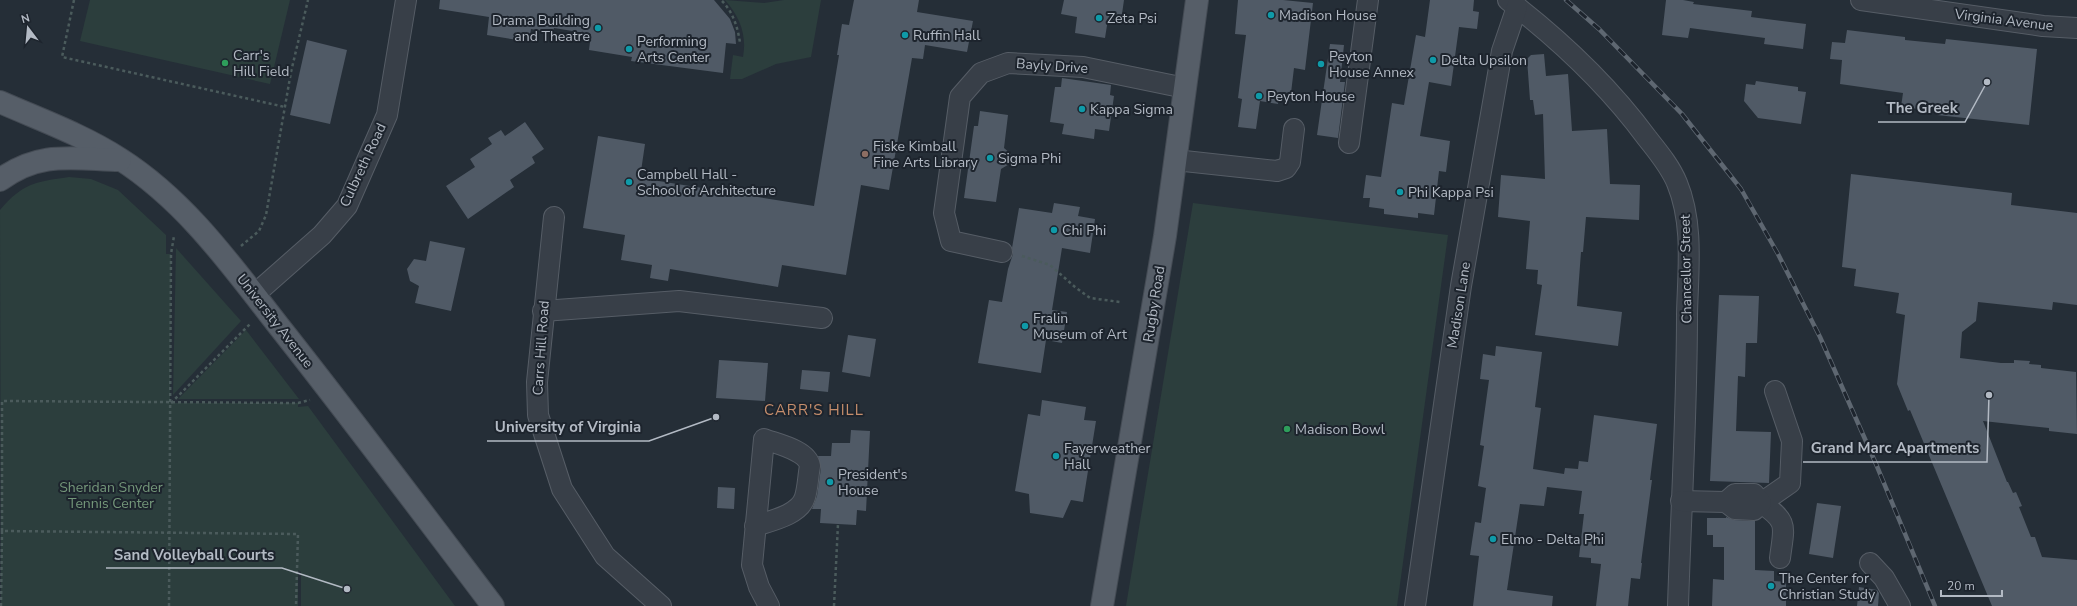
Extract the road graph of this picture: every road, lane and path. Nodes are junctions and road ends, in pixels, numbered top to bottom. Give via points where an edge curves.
1 (74, 0) edge
2 (308, 0) edge
3 (406, 0) edge
4 (1197, 0) edge
5 (1368, 0) edge
6 (1861, 0) edge
7 (722, 1) edge
8 (1512, 3) edge
9 (2077, 28) edge
10 (740, 43) dead end
11 (1185, 88) junction
12 (0, 102) edge
13 (285, 107) junction
14 (1294, 129) dead end
15 (1349, 143) dead end
16 (122, 160) junction
17 (1176, 160) junction
18 (0, 180) edge
19 (554, 217) dead end
20 (174, 236) dead end
21 (1002, 252) joint
22 (226, 259) junction
23 (254, 295) junction
24 (1120, 302) dead end
25 (543, 311) junction
26 (822, 318) dead end
27 (330, 390) junction
28 (1775, 391) dead end
29 (170, 403) junction
30 (1682, 501) junction
31 (1761, 503) junction
32 (838, 524) dead end
33 (755, 526) dead end
34 (2, 531) junction
35 (169, 534) junction
36 (1780, 558) dead end
37 (1870, 563) dead end
38 (1, 606) edge
39 (169, 606) edge
40 (296, 606) edge
41 (494, 606) edge
42 (661, 606) edge
43 (769, 606) edge
44 (834, 606) edge
45 (1102, 606) edge
46 (1415, 606) edge
47 (1678, 606) edge
48 (1900, 606) edge

1 - 13 path via 62,57
2 - 13 path
3 - 23 street, Culbreth Road via 387,115 347,206 322,235
4 - 11 main road, Rugby Road
5 - 15 street
6 - 9 street, Virginia Avenue via 2043,26
7 - 10 path via 739,31
8 - 30 street, Chancellor Street via 1554,37 1595,76 1633,119 1668,165 1677,183 1685,207 1688,232
8 - 46 street, Madison Lane via 1461,286
11 - 17 main road, Rugby Road
11 - 21 street, Bayly Drive via 1083,67 1008,63 981,73 960,97 944,213 952,241
12 - 16 main road, University Avenue via 80,136
13 - 22 path via 266,215 259,231
14 - 17 street via 1290,162 1286,168 1277,171
16 - 18 main road via 51,158 9,172
16 - 22 main road, University Avenue via 179,207
17 - 45 main road, Rugby Road
19 - 25 street, Carrs Hill Road
20 - 29 path
21 - 24 path via 1050,265 1090,298
22 - 23 main road, University Avenue
23 - 27 main road, University Avenue
25 - 26 street via 679,301
25 - 42 street, Carrs Hill Road via 537,382 538,415 562,489 604,556
27 - 29 path via 307,402 298,403
27 - 41 main road, University Avenue
28 - 31 street via 1792,441 1790,483
29 - 34 path via 2,401
29 - 35 path
30 - 31 street via 1726,502 1735,509 1754,510
30 - 47 street, Chancellor Street
31 - 36 street via 1778,515 1784,525
32 - 44 path
33 - 43 street via 752,565
34 - 35 path
34 - 38 path
35 - 39 path
35 - 40 path via 298,534
37 - 48 street via 1884,578

